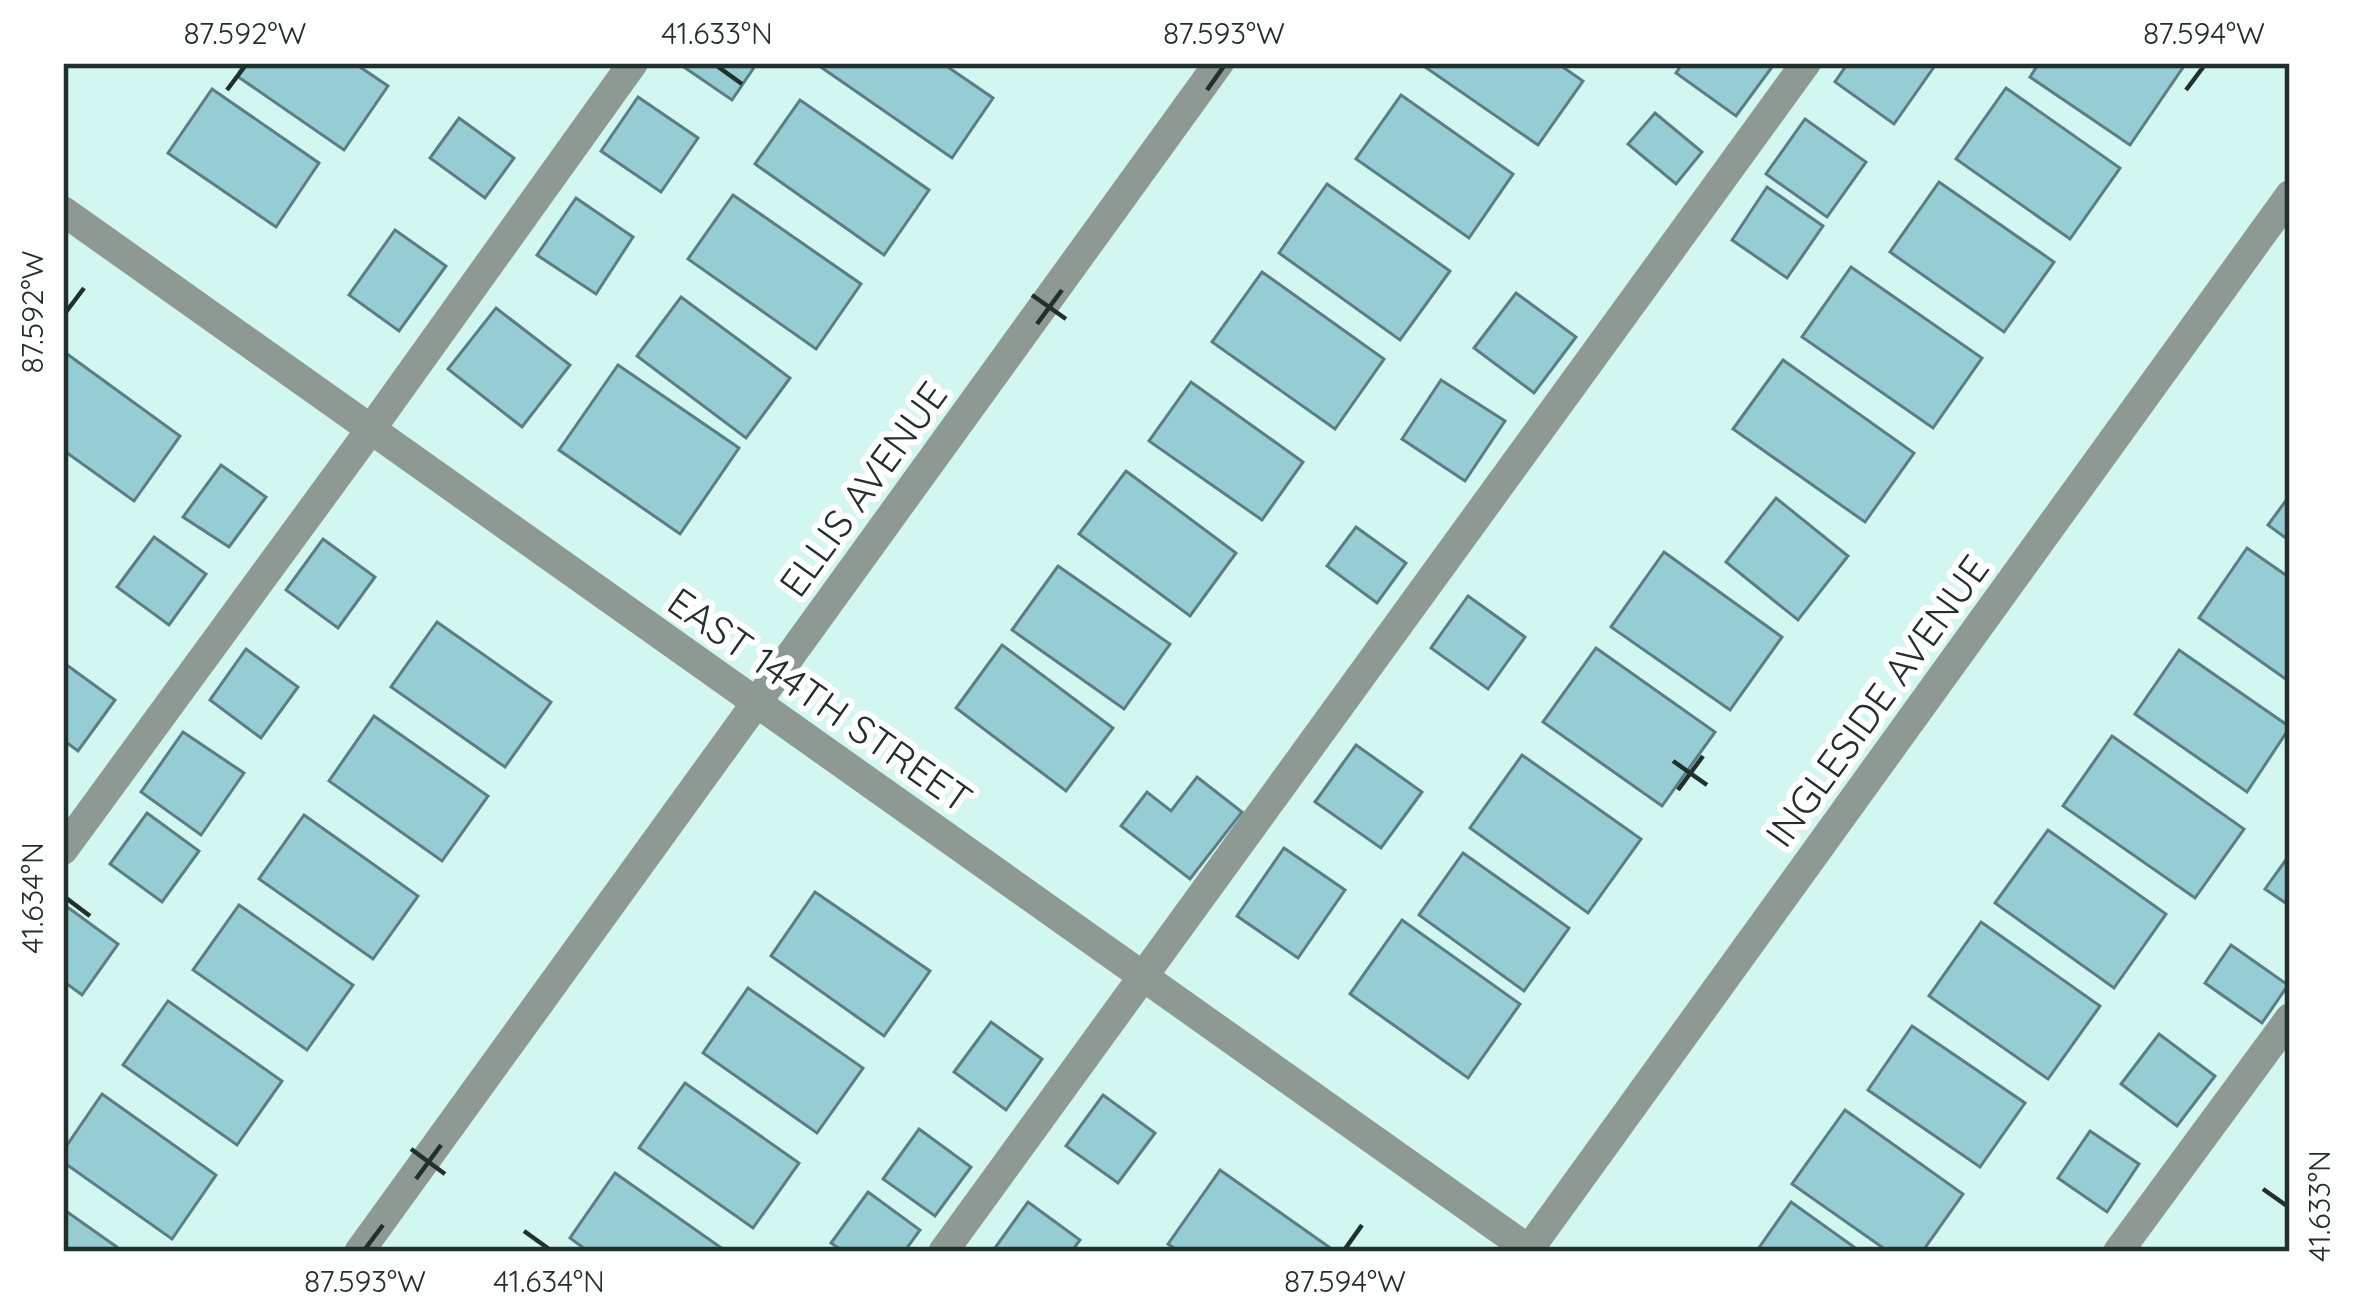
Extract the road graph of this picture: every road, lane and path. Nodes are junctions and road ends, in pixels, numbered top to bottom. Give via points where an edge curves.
1 (633, 63) edge
2 (1219, 63) edge
3 (1805, 63) edge
4 (2290, 195) edge
5 (63, 211) edge
6 (371, 429) junction
7 (756, 703) junction
8 (63, 850) edge
9 (1142, 975) junction
10 (2290, 1018) edge
11 (1529, 1251) edge
12 (359, 1252) edge
13 (943, 1252) edge
14 (2118, 1252) edge

1 - 6 street
2 - 7 street, ELLIS AVENUE
3 - 9 street
4 - 11 street, INGLESIDE AVENUE
5 - 6 street, EAST 144TH STREET
6 - 7 street, EAST 144TH STREET
6 - 8 street
7 - 9 street, EAST 144TH STREET
7 - 12 street, ELLIS AVENUE
9 - 11 street, EAST 144TH STREET
9 - 13 street
10 - 14 street

